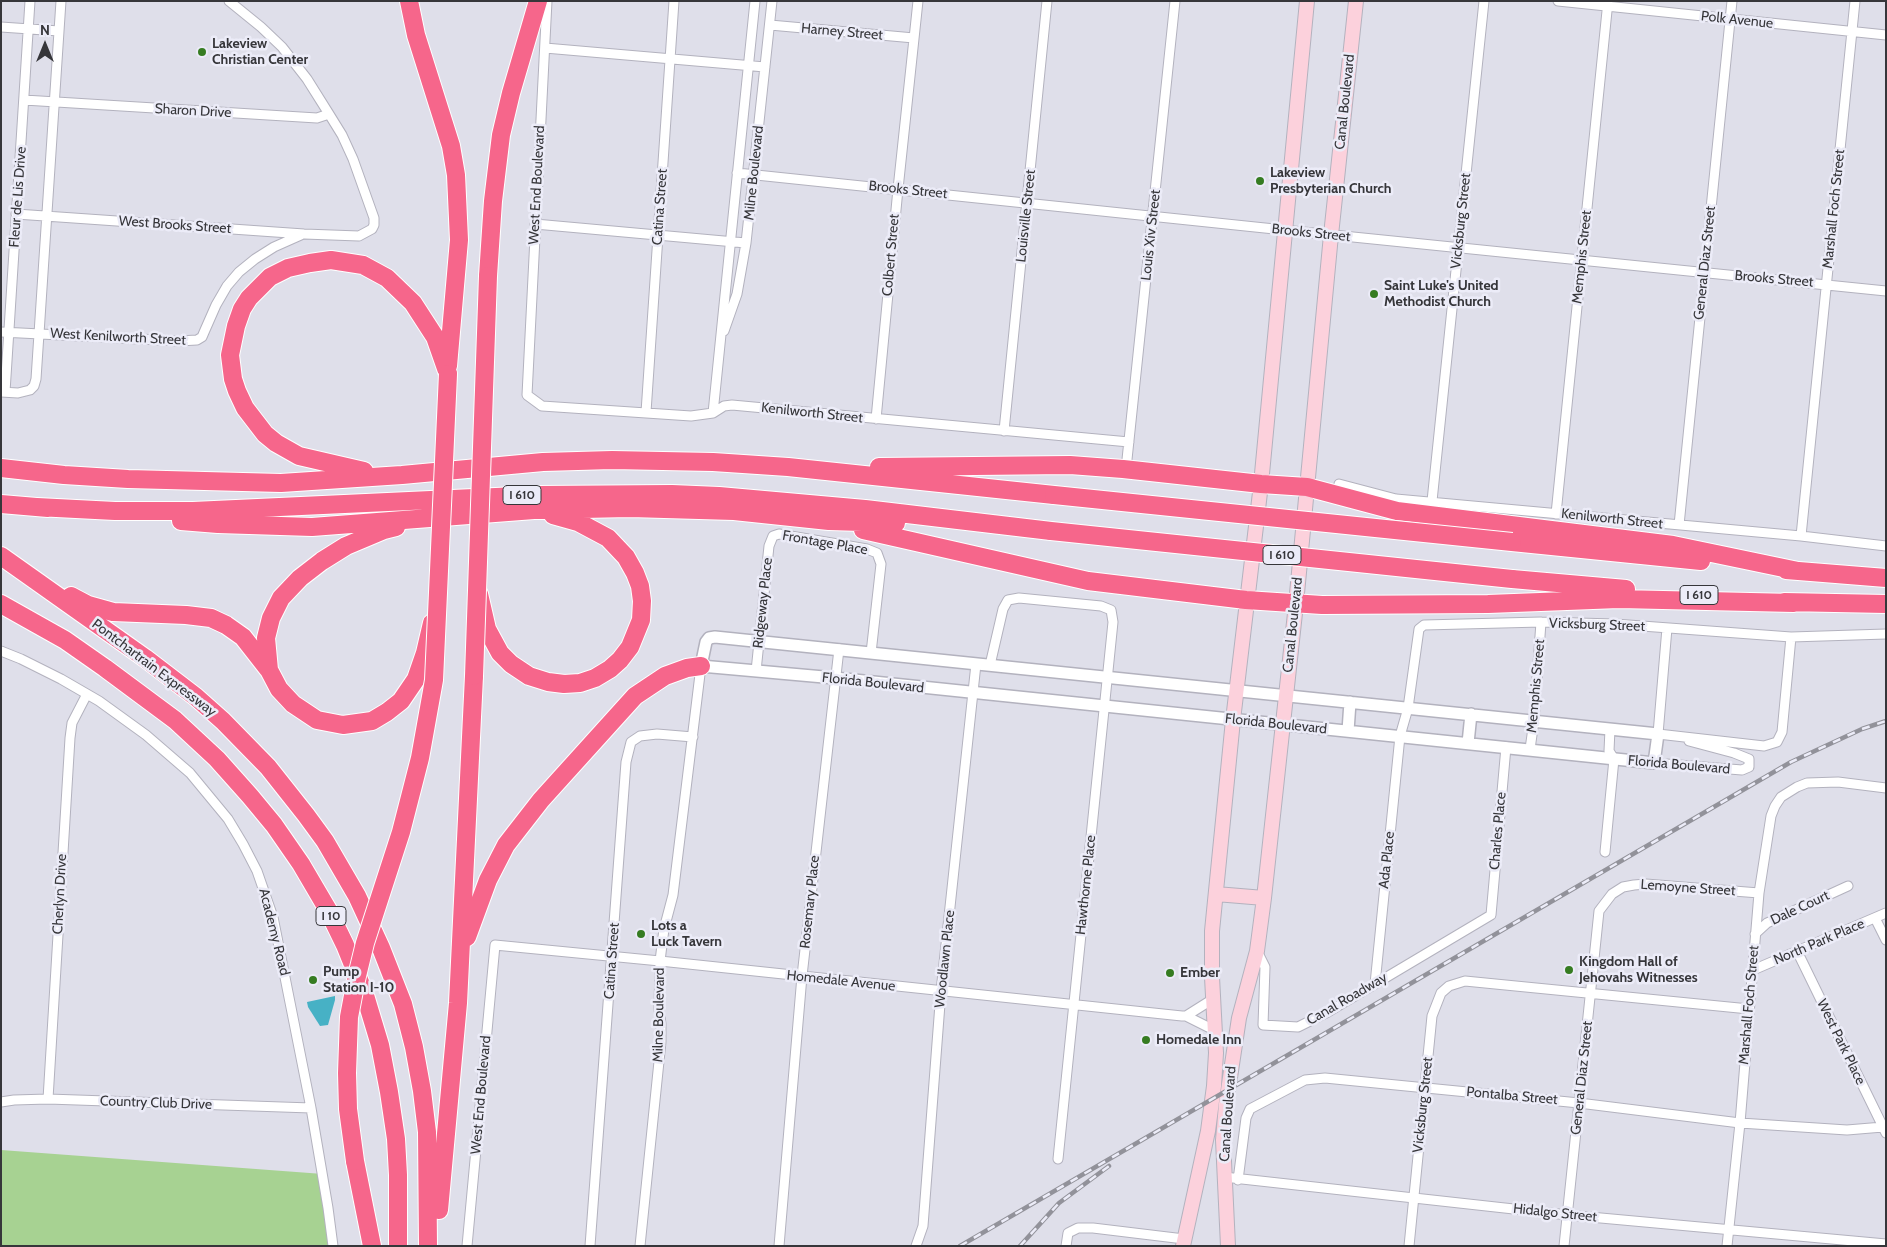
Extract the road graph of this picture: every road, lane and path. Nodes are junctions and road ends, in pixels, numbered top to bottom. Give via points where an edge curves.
1 (30, 1) edge
2 (61, 1) edge
3 (229, 1) edge
4 (409, 1) edge
5 (538, 1) edge
6 (547, 1) edge
7 (674, 1) edge
8 (755, 1) edge
9 (772, 1) edge
10 (918, 1) edge
11 (1047, 1) edge
12 (1175, 1) edge
13 (1307, 1) edge
14 (1356, 1) edge
15 (1484, 1) edge
16 (1558, 1) edge
17 (1732, 1) edge
18 (1855, 1) edge
19 (1608, 4) edge
20 (1730, 19) junction
21 (770, 25) junction
22 (1, 27) edge
23 (28, 29) junction
24 (59, 31) junction
25 (1851, 31) junction
26 (1886, 35) edge
27 (914, 38) junction
28 (545, 48) junction
29 (671, 58) junction
30 (748, 66) junction
31 (765, 67) junction
32 (24, 100) junction
33 (55, 102) junction
34 (330, 114) junction
35 (737, 173) junction
36 (754, 175) junction
37 (898, 189) junction
38 (1027, 203) junction
39 (16, 214) junction
40 (47, 216) junction
41 (1152, 216) junction
42 (535, 224) junction
43 (1284, 230) junction
44 (304, 234) junction
45 (658, 234) junction
46 (1331, 235) junction
47 (731, 242) junction
48 (746, 243) junction
49 (1458, 248) junction
50 (1582, 259) junction
51 (1704, 273) junction
52 (1827, 284) junction
53 (1886, 291) edge
54 (5, 332) edge
55 (40, 333) junction
56 (720, 342) junction
57 (527, 368) joint
58 (448, 374) junction
59 (3, 392) edge
60 (646, 412) junction
61 (713, 413) junction
62 (876, 419) junction
63 (1004, 431) junction
64 (1130, 442) junction
65 (788, 467) junction
66 (1, 468) edge
67 (1126, 469) junction
68 (402, 475) junction
69 (1260, 484) junction
70 (1339, 484) dead end
71 (1307, 487) junction
72 (1432, 501) junction
73 (1, 504) edge
74 (37, 507) junction
75 (534, 510) junction
76 (1556, 514) junction
77 (434, 518) junction
78 (829, 521) junction
79 (1006, 526) junction
80 (1679, 526) junction
81 (773, 536) joint
82 (1801, 536) junction
83 (1886, 546) edge
84 (4, 558) edge
85 (1798, 571) junction
86 (1886, 578) edge
87 (478, 589) junction
88 (437, 598) junction
89 (1246, 600) junction
90 (1794, 603) junction
91 (1, 604) edge
92 (1296, 604) junction
93 (1886, 604) edge
94 (1541, 622) junction
95 (1667, 628) junction
96 (1886, 634) edge
97 (1791, 637) junction
98 (710, 638) joint
99 (759, 641) junction
100 (839, 649) junction
101 (1, 651) edge
102 (871, 653) junction
103 (976, 664) junction
104 (990, 665) junction
105 (701, 666) junction
106 (268, 670) junction
107 (756, 671) junction
108 (1107, 677) junction
109 (835, 678) junction
110 (1237, 690) junction
111 (972, 693) junction
112 (87, 694) junction
113 (1285, 696) junction
114 (1350, 702) junction
115 (1104, 706) junction
116 (1408, 708) junction
117 (1470, 714) junction
118 (1233, 720) junction
119 (1534, 721) junction
120 (1282, 724) junction
121 (1610, 729) junction
122 (1348, 731) junction
123 (1658, 734) junction
124 (1400, 736) junction
125 (693, 737) junction
126 (1468, 743) junction
127 (1506, 747) junction
128 (1530, 749) junction
129 (1614, 759) junction
130 (1654, 763) junction
131 (1886, 788) edge
132 (1605, 852) dead end
133 (1848, 886) dead end
134 (1759, 893) junction
135 (1216, 894) junction
136 (1264, 898) junction
137 (1599, 911) joint
138 (1886, 913) edge
139 (1491, 915) joint
140 (1875, 918) junction
141 (1755, 934) junction
142 (1886, 940) edge
143 (495, 945) joint
144 (1257, 951) junction
145 (1797, 951) junction
146 (612, 957) junction
147 (461, 959) junction
148 (660, 961) junction
149 (1753, 970) junction
150 (802, 976) junction
151 (1375, 984) junction
152 (942, 991) junction
153 (1590, 993) junction
154 (1213, 999) junction
155 (1073, 1005) junction
156 (1749, 1009) junction
157 (1186, 1016) junction
158 (1214, 1030) junction
159 (1424, 1088) junction
160 (48, 1099) junction
161 (1, 1102) edge
162 (1579, 1103) junction
163 (311, 1108) junction
164 (1740, 1123) junction
165 (1884, 1130) edge
166 (1058, 1159) dead end
167 (1231, 1179) junction
168 (1413, 1199) junction
169 (1568, 1215) junction
170 (1729, 1229) junction
171 (1184, 1242) edge
172 (1886, 1244) edge
173 (333, 1246) edge
174 (372, 1246) edge
175 (398, 1246) edge
176 (428, 1246) edge
177 (437, 1246) edge
178 (468, 1246) edge
179 (590, 1246) edge
180 (640, 1246) edge
181 (779, 1246) edge
182 (916, 1246) edge
183 (1066, 1246) edge
184 (1228, 1246) edge
185 (1408, 1246) edge
186 (1564, 1246) edge
187 (1727, 1246) edge

1 - 23 street, Fleur de Lis Drive
2 - 24 street
3 - 34 street via 282,47
4 - 58 highway via 416,35 451,146 456,175 459,240
5 - 87 highway, bridge via 511,93 493,201
6 - 28 street, West End Boulevard
7 - 29 street, Catina Street
8 - 30 street, Milne Boulevard
9 - 21 street, Milne Boulevard
10 - 27 street, Colbert Street
11 - 38 street, Louisville Street
12 - 41 street, Louis Xiv Street
13 - 43 main road, Canal Boulevard
14 - 46 main road, Canal Boulevard
15 - 49 street, Vicksburg Street
16 - 19 street, Polk Avenue
17 - 20 street, General Diaz Street
18 - 25 street, Marshall Foch Street
19 - 20 street, Polk Avenue
19 - 50 street, Memphis Street
20 - 25 street, Polk Avenue
20 - 51 street, General Diaz Street
21 - 27 street, Harney Street
21 - 31 street, Milne Boulevard
22 - 23 street
23 - 24 street
23 - 32 street, Fleur de Lis Drive
24 - 33 street
25 - 26 street, Polk Avenue
25 - 52 street, Marshall Foch Street
27 - 37 street, Colbert Street
28 - 29 street
28 - 42 street, West End Boulevard
29 - 30 street
29 - 45 street, Catina Street
30 - 31 street
30 - 35 street, Milne Boulevard
31 - 36 street, Milne Boulevard
32 - 33 street, Sharon Drive
32 - 39 street, Fleur de Lis Drive
33 - 34 street, Sharon Drive via 317,118
33 - 40 street
34 - 44 street via 352,159 374,225 359,236
35 - 36 street, Brooks Street
35 - 47 street, Milne Boulevard
36 - 37 street, Brooks Street
36 - 48 street, Milne Boulevard
37 - 38 street, Brooks Street
37 - 62 street, Colbert Street
38 - 41 street, Brooks Street
38 - 63 street, Louisville Street
39 - 40 street, West Brooks Street
39 - 54 street, Fleur de Lis Drive
40 - 44 street, West Brooks Street
40 - 55 street
41 - 43 street, Brooks Street
41 - 64 street, Louis Xiv Street
42 - 45 street
42 - 57 street, West End Boulevard
43 - 46 street, Brooks Street
43 - 69 main road, Canal Boulevard
44 - 55 street, West Kenilworth Street via 274,247 239,272 227,286 202,337 197,340
45 - 47 street
45 - 60 street, Catina Street
46 - 49 street, Brooks Street
46 - 71 main road, Canal Boulevard
47 - 48 street
47 - 56 street, Milne Boulevard
48 - 56 street, Milne Boulevard via 738,294
49 - 50 street, Brooks Street
49 - 72 street, Vicksburg Street
50 - 51 street, Brooks Street
50 - 76 street, Memphis Street
51 - 52 street, Brooks Street
51 - 80 street, General Diaz Street
52 - 53 street, Brooks Street
52 - 82 street, Marshall Foch Street
54 - 55 street, West Kenilworth Street
54 - 59 street, Fleur de Lis Drive
55 - 59 street via 34,386 25,392
56 - 61 street, Milne Boulevard
57 - 60 street, Kenilworth Street via 527,394 542,406
58 - 68 highway via 435,337 412,303 387,278 363,265 331,260 288,268 270,277 242,309 230,354 235,385 245,408 265,434 299,456 364,471
58 - 88 highway, bridge
60 - 61 street, Kenilworth Street via 691,416
61 - 62 street, Kenilworth Street via 732,405
62 - 63 street, Kenilworth Street
63 - 64 street, Kenilworth Street
64 - 67 street, Louis Xiv Street
65 - 67 highway via 1070,465
65 - 68 highway, I 610 via 612,460 543,462
65 - 85 highway, I 610, bridge
66 - 68 highway, I 610 via 119,478 262,482
67 - 69 highway
69 - 71 highway
69 - 89 main road, Canal Boulevard
70 - 72 street, Kenilworth Street via 1396,498
71 - 85 highway via 1398,511 1673,545
71 - 92 main road, Canal Boulevard
72 - 76 street, Kenilworth Street
73 - 74 highway, I 610
74 - 77 highway via 218,524 312,527
74 - 79 highway, I 610 via 193,511 521,496 672,494 792,502
75 - 77 highway
75 - 78 highway via 680,508
75 - 87 highway via 578,522 608,538 626,557 640,586 641,620 620,660 595,678 580,683 548,682 529,676 500,653 487,629
76 - 80 street, Kenilworth Street
77 - 106 highway via 384,530 346,546 300,578 281,598 272,618 266,638
78 - 79 highway
78 - 89 highway via 1088,582
79 - 90 highway, I 610, bridge via 1512,578
80 - 82 street, Kenilworth Street
81 - 99 street, Ridgeway Place via 769,546
81 - 102 street, Frontage Place via 785,534 878,553 881,564
82 - 83 street, Kenilworth Street
84 - 106 highway via 98,608 113,612 211,618 243,637
84 - 176 highway, Pontchartrain Expressway / I 10 via 196,697 268,767 325,841 357,896 381,948 414,1047 427,1132
85 - 86 highway, I 610
87 - 147 highway, bridge
88 - 106 highway, bridge via 416,679 400,701 372,721 343,725 317,720 293,704
88 - 174 highway, bridge via 434,680 420,758 365,942 349,1017 348,1109
89 - 92 highway
89 - 110 main road, Canal Boulevard
90 - 92 highway via 1619,599 1497,604
90 - 93 highway, I 610
91 - 175 highway, Pontchartrain Expressway / I 10 via 65,640 175,720 217,758 301,864 346,945 380,1045 396,1139
92 - 113 main road, Canal Boulevard
94 - 95 street, Vicksburg Street
94 - 116 street, Vicksburg Street via 1424,625 1419,629
94 - 119 street, Memphis Street
95 - 97 street, Vicksburg Street
95 - 123 street
96 - 97 street, Vicksburg Street
97 - 123 street, Florida Boulevard via 1782,732 1777,742 1764,746
98 - 99 street, Florida Boulevard
98 - 105 street, Milne Boulevard via 706,642
99 - 100 street, Florida Boulevard
99 - 107 street, Ridgeway Place
100 - 102 street, Florida Boulevard
100 - 109 street, Rosemary Place
101 - 112 street, Academy Road
102 - 103 street, Florida Boulevard
103 - 104 street, Florida Boulevard
103 - 111 street, Woodlawn Place
104 - 108 street, Florida Boulevard
104 - 108 street, Hawthorne Place via 1008,600 1018,598 1101,606 1110,610 1113,622
105 - 107 street, Florida Boulevard
105 - 125 street, Milne Boulevard
105 - 147 highway via 664,676 635,696 541,800 506,845 488,880
107 - 109 street, Florida Boulevard
108 - 110 street, Florida Boulevard
108 - 115 street, Hawthorne Place
109 - 111 street, Florida Boulevard
109 - 150 street, Rosemary Place
110 - 113 street, Florida Boulevard
110 - 118 main road, Canal Boulevard
111 - 115 street, Florida Boulevard
111 - 152 street, Woodlawn Place
112 - 160 street, Cherlyn Drive via 72,723 70,738
112 - 163 street, Academy Road via 146,735 190,773 244,844 273,917
113 - 114 street, Florida Boulevard
113 - 120 main road, Canal Boulevard
114 - 116 street, Florida Boulevard
114 - 122 street
115 - 118 street, Florida Boulevard
115 - 155 street, Hawthorne Place
116 - 117 street, Florida Boulevard
116 - 124 street, Vicksburg Street
117 - 119 street, Florida Boulevard
117 - 126 street
118 - 120 street, Florida Boulevard
118 - 135 main road, Canal Boulevard
119 - 121 street, Florida Boulevard
119 - 128 street, Memphis Street
120 - 122 street, Florida Boulevard
120 - 136 main road, Canal Boulevard
121 - 123 street, Florida Boulevard
121 - 129 street via 1609,751
122 - 124 street, Florida Boulevard
123 - 130 street
123 - 130 street, Florida Boulevard via 1734,753 1749,759 1749,767 1742,770
124 - 126 street, Florida Boulevard
124 - 151 street, Ada Place
125 - 146 street, Catina Street via 652,734 631,742 626,762
125 - 148 street, Milne Boulevard via 673,895
126 - 127 street, Florida Boulevard
127 - 128 street, Florida Boulevard
127 - 139 street, Charles Place
128 - 129 street, Florida Boulevard
129 - 130 street, Florida Boulevard
129 - 132 street
131 - 134 street, Marshall Foch Street via 1838,782 1807,783 1781,797 1771,816
133 - 141 street, Dale Court via 1767,923
134 - 137 street, Lemoyne Street via 1634,885 1612,894
134 - 141 street, Marshall Foch Street
135 - 136 main road
135 - 154 main road, Canal Boulevard via 1212,931
136 - 144 main road, Canal Boulevard
137 - 153 street, General Diaz Street
138 - 140 street, North Park Place
139 - 151 street, Canal Roadway
140 - 142 street
140 - 145 street, North Park Place
141 - 149 street, Marshall Foch Street
143 - 146 street, Homedale Avenue
143 - 178 street, West End Boulevard
144 - 151 street, Canal Roadway via 1265,967 1263,1025 1298,1027
144 - 167 main road, Canal Boulevard via 1231,1061 1223,1140
145 - 149 street, North Park Place
145 - 165 street, West Park Place
146 - 148 street, Homedale Avenue
146 - 179 street, Catina Street
147 - 177 highway
148 - 150 street, Homedale Avenue
148 - 180 street, Milne Boulevard via 658,1009 661,1042
149 - 156 street, Marshall Foch Street
150 - 152 street, Homedale Avenue
150 - 181 street, Rosemary Place
152 - 155 street, Homedale Avenue
152 - 182 street, Woodlawn Place via 923,1226
153 - 156 street
153 - 159 street, Vicksburg Street via 1465,980 1449,986 1441,994 1431,1022
153 - 162 street, General Diaz Street
154 - 157 street
154 - 158 main road, Canal Boulevard
155 - 157 street, Homedale Avenue
155 - 166 street, Hawthorne Place
156 - 164 street, Marshall Foch Street
157 - 158 street, Homedale Avenue
158 - 171 main road, Canal Boulevard via 1216,1053 1208,1131
159 - 162 street, Pontalba Street
159 - 167 street, Pontalba Street via 1324,1078 1305,1080 1250,1109
159 - 168 street, Vicksburg Street
160 - 161 street, Country Club Drive
160 - 163 street, Country Club Drive
162 - 164 street, Pontalba Street
162 - 169 street, General Diaz Street
163 - 173 street, Academy Road
164 - 165 street, Pontalba Street
164 - 170 street, Marshall Foch Street
167 - 168 street, Hidalgo Street
167 - 184 main road, Canal Boulevard
168 - 169 street, Hidalgo Street
168 - 185 street, Vicksburg Street
169 - 170 street, Hidalgo Street
169 - 186 street, General Diaz Street
170 - 172 street, Hidalgo Street
170 - 187 street, Marshall Foch Street
171 - 183 street via 1078,1228 1068,1233

